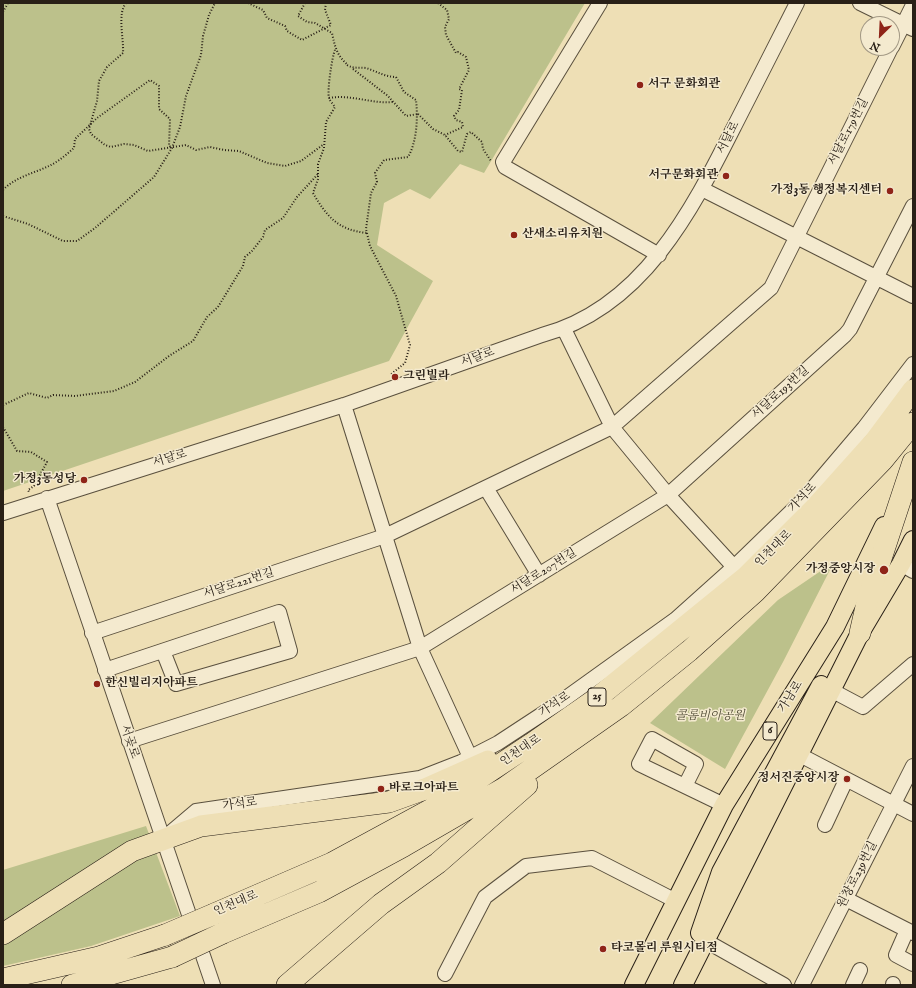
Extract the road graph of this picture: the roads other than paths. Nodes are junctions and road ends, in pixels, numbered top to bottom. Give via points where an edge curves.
1 (600, 3) edge
2 (797, 3) edge
3 (860, 3) edge
4 (913, 5) edge
5 (908, 27) edge
6 (900, 37) edge
7 (887, 56) edge
8 (702, 189) junction
9 (913, 206) edge
10 (796, 237) junction
11 (659, 255) junction
12 (876, 277) junction
13 (913, 296) edge
14 (564, 329) junction
15 (913, 364) edge
16 (913, 390) edge
17 (344, 405) junction
18 (913, 423) edge
19 (612, 427) junction
20 (911, 471) edge
21 (486, 488) junction
22 (668, 495) junction
23 (40, 500) junction
24 (3, 513) edge
25 (385, 536) junction
26 (913, 540) edge
27 (734, 567) junction
28 (907, 568) edge
29 (539, 575) junction
30 (868, 598) junction
31 (860, 632) junction
32 (92, 633) junction
33 (420, 648) junction
34 (163, 651) junction
35 (913, 664) edge
36 (105, 670) junction
37 (831, 690) junction
38 (621, 706) junction
39 (129, 742) junction
40 (531, 744) junction
41 (800, 755) junction
42 (470, 757) junction
43 (913, 766) edge
44 (846, 780) junction
45 (685, 786) dead end
46 (725, 803) junction
47 (893, 804) junction
48 (752, 812) junction
49 (913, 814) edge
50 (825, 825) dead end
51 (162, 840) junction
52 (846, 899) junction
53 (676, 901) junction
54 (910, 931) edge
55 (3, 934) edge
56 (706, 941) junction
57 (913, 964) edge
58 (860, 970) dead end
59 (445, 974) dead end
60 (3, 979) edge
61 (72, 985) edge
62 (214, 985) edge
63 (287, 985) edge
64 (634, 985) edge
65 (682, 985) edge
66 (784, 985) edge
67 (802, 985) edge
68 (853, 985) edge

1 - 11 street via 503,162 505,167
2 - 8 street, 서달로
3 - 5 street
4 - 5 street, 서달로179번길
5 - 6 street, 서달로179번길
7 - 10 street, 서달로179번길
8 - 10 street
8 - 11 street, 서달로 via 677,232
9 - 12 street
10 - 12 street
10 - 19 street via 771,288
11 - 14 street, 서달로 via 616,295
12 - 13 street
12 - 22 street, 서달로193번길 via 850,329
14 - 17 street, 서달로
14 - 19 street
15 - 27 street, 가석로 via 864,428 802,501
16 - 40 highway, 인천대로 / 25 via 875,441 815,508 746,577 597,698
17 - 23 street, 서달로
17 - 25 street
18 - 38 highway, 인천대로 / 25 via 883,460 755,592
19 - 21 street
19 - 22 street
20 - 30 highway
20 - 46 main road, 가남로 / 6 via 835,627
21 - 25 street
21 - 29 street
22 - 27 street
22 - 29 street, 서달로207번길
23 - 24 street, 서달로
23 - 32 street, 서곶로
25 - 32 street, 서달로221번길
25 - 33 street
26 - 28 main road
27 - 42 street, 가석로 via 676,619 559,703
28 - 31 main road
29 - 33 street, 서달로207번길
30 - 31 highway
30 - 48 main road
31 - 37 main road
32 - 36 street, 서곶로
33 - 39 street
33 - 42 street
34 - 34 street via 279,612 290,651 176,684
34 - 36 street
35 - 37 street via 862,707
36 - 39 street, 서곶로
37 - 41 main road
38 - 61 highway, 인천대로 / 25, bridge via 504,788 319,892 172,957
38 - 63 highway via 438,863 381,904
39 - 51 street, 서곶로
40 - 51 highway via 389,802 201,826
40 - 60 highway, 인천대로 / 25, bridge via 439,805 332,863 165,935 99,957
41 - 44 street
41 - 56 main road
42 - 51 street, 가석로 via 420,778 196,811
43 - 47 street, 원창로239번길
44 - 47 street
44 - 50 street
45 - 46 street
46 - 48 main road via 744,798
46 - 53 main road, 가남로 / 6
47 - 49 street
47 - 52 street, 원창로239번길
48 - 65 main road via 721,872
51 - 55 highway via 132,851
51 - 62 street, 서곶로
52 - 54 street
52 - 67 street, 원창로239번길
53 - 59 street via 592,858 526,866 485,897
53 - 64 main road, 가남로 / 6
54 - 57 street via 896,955
56 - 65 main road
56 - 66 street
58 - 68 street

